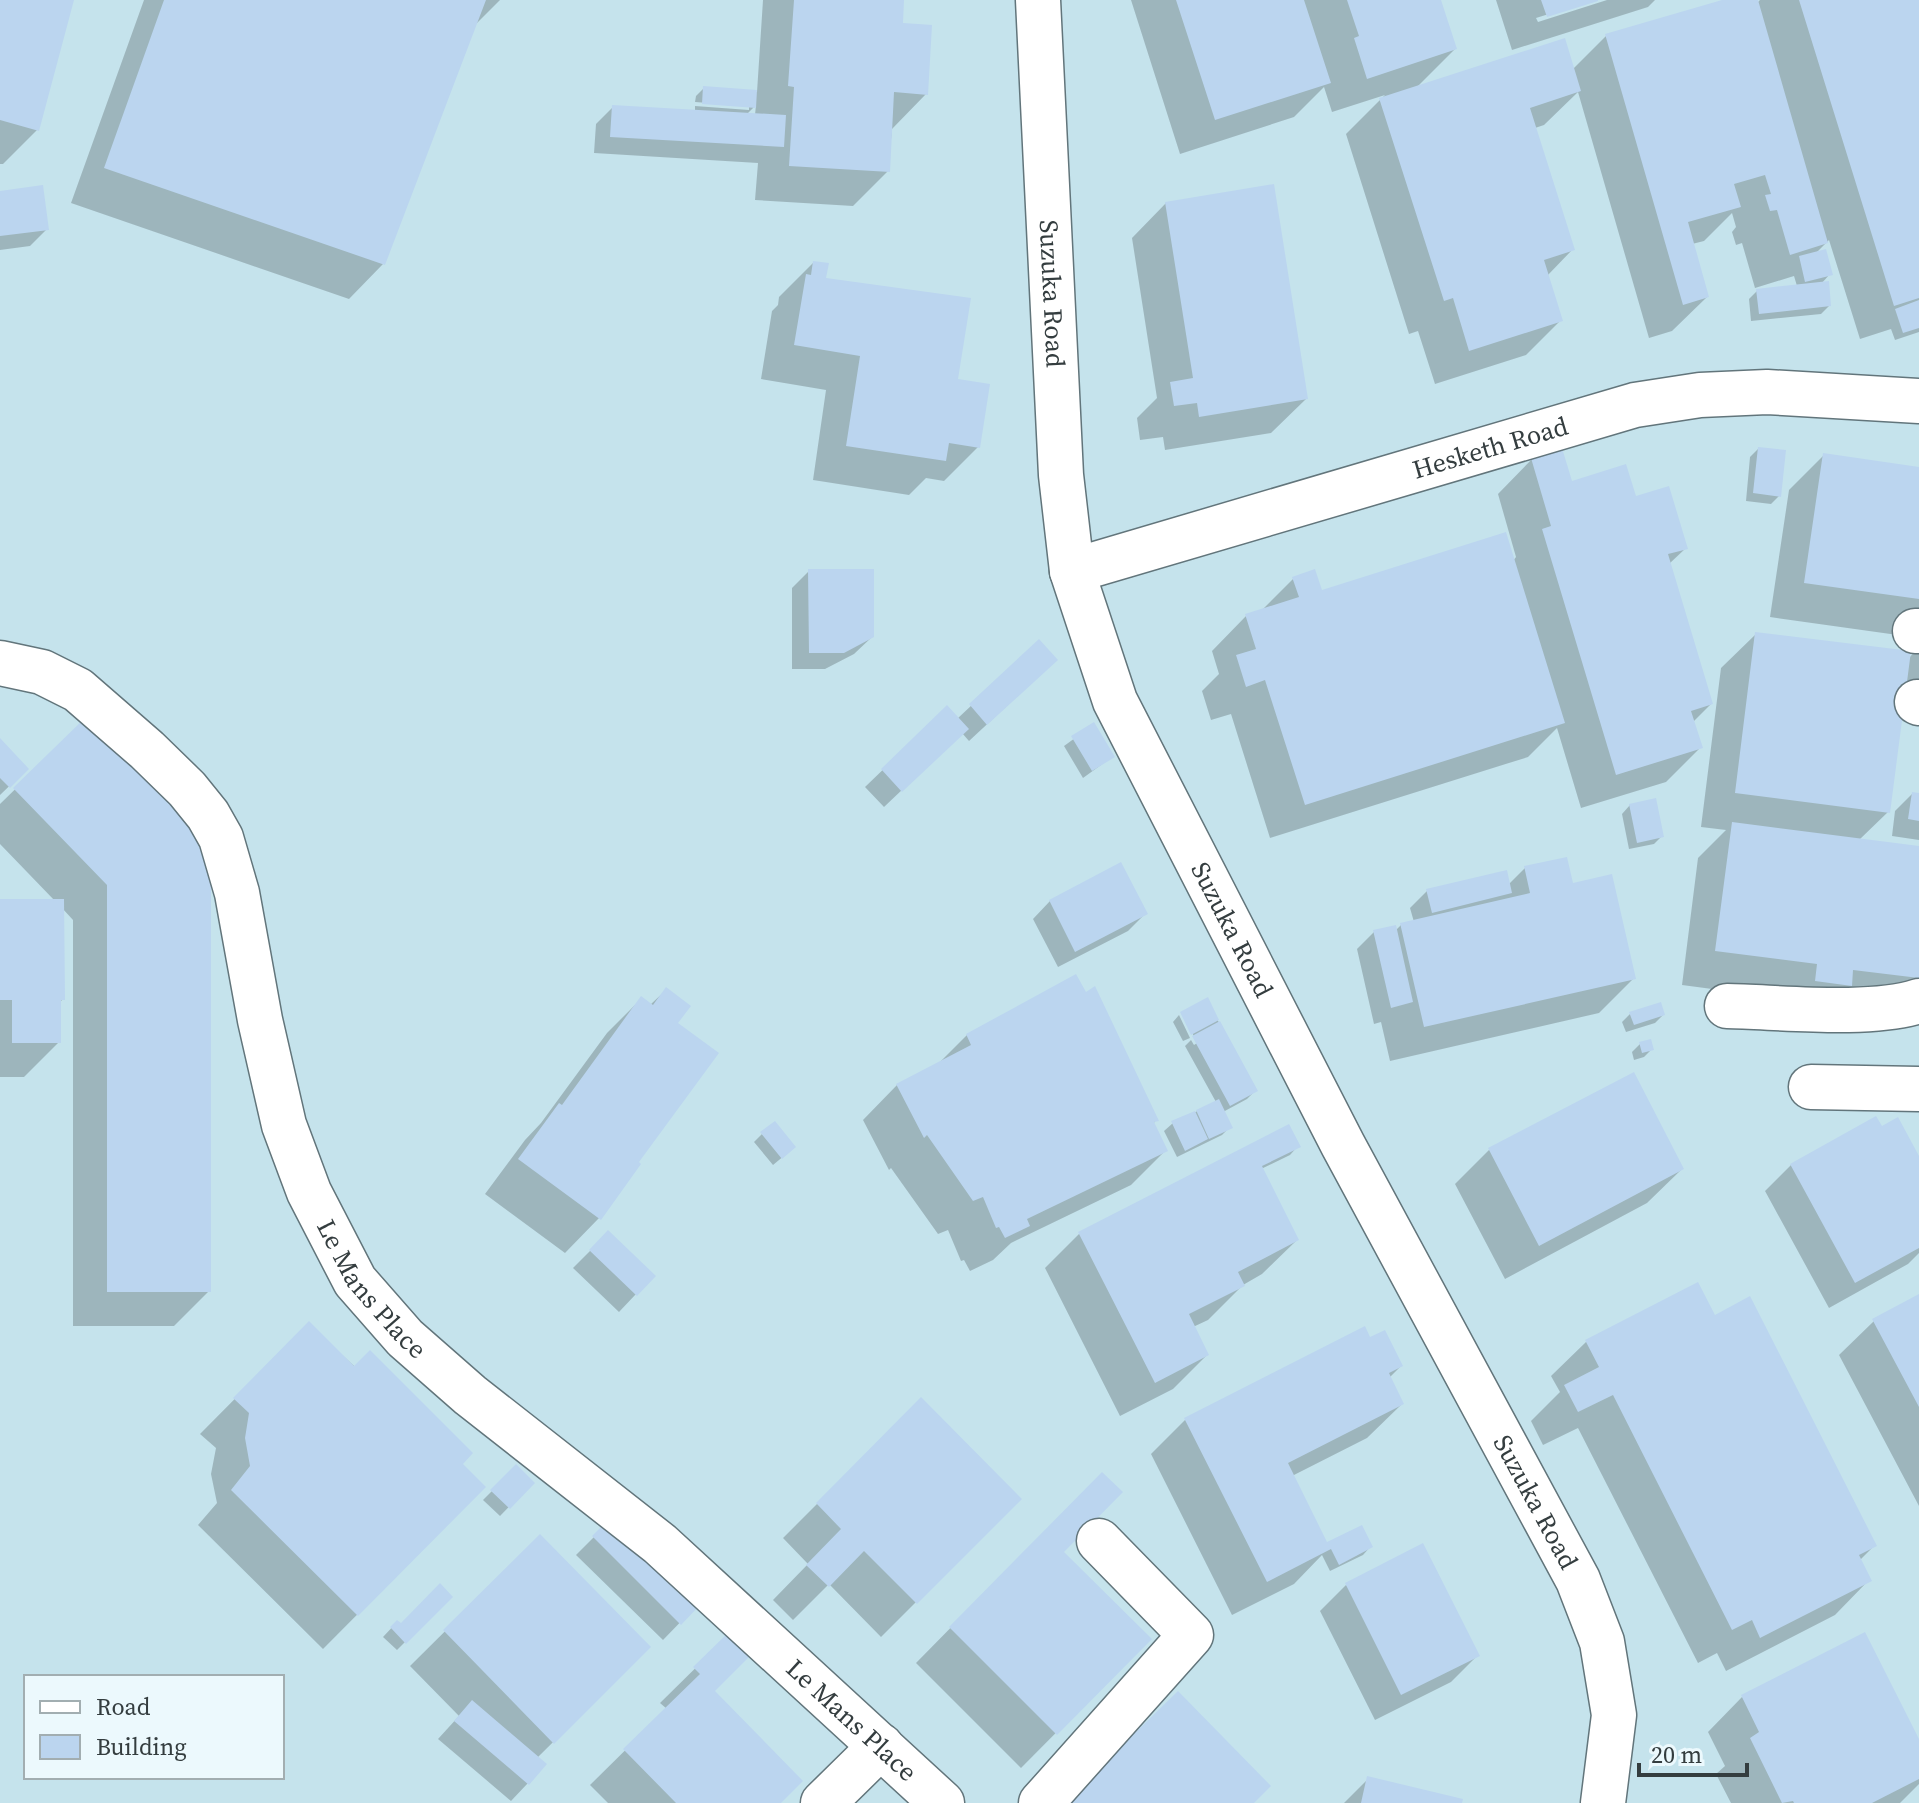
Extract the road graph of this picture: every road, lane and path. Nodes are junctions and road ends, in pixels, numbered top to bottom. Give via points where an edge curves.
1 (1038, 0) edge
2 (1919, 401) edge
3 (1072, 571) junction
4 (0, 663) edge
5 (1919, 1001) edge
6 (1727, 1006) dead end
7 (1811, 1087) dead end
8 (1919, 1089) edge
9 (1099, 1541) dead end
10 (881, 1746) junction
11 (823, 1803) edge
12 (942, 1803) edge
13 (1041, 1803) edge
14 (1603, 1803) edge

1 - 3 lane, Suzuka Road via 1061,475
2 - 3 lane, Hesketh Road via 1767,392 1635,405
3 - 14 lane, Suzuka Road via 1122,715 1343,1145 1578,1580 1602,1642 1614,1715
4 - 10 lane, Le Mans Place via 42,672 78,690 157,759 208,815 221,838 237,893 284,1125 309,1192 355,1281 405,1338 660,1544
5 - 6 lane via 1854,1009
7 - 8 lane
9 - 13 lane via 1191,1635
10 - 11 lane
10 - 12 lane, Le Mans Place

